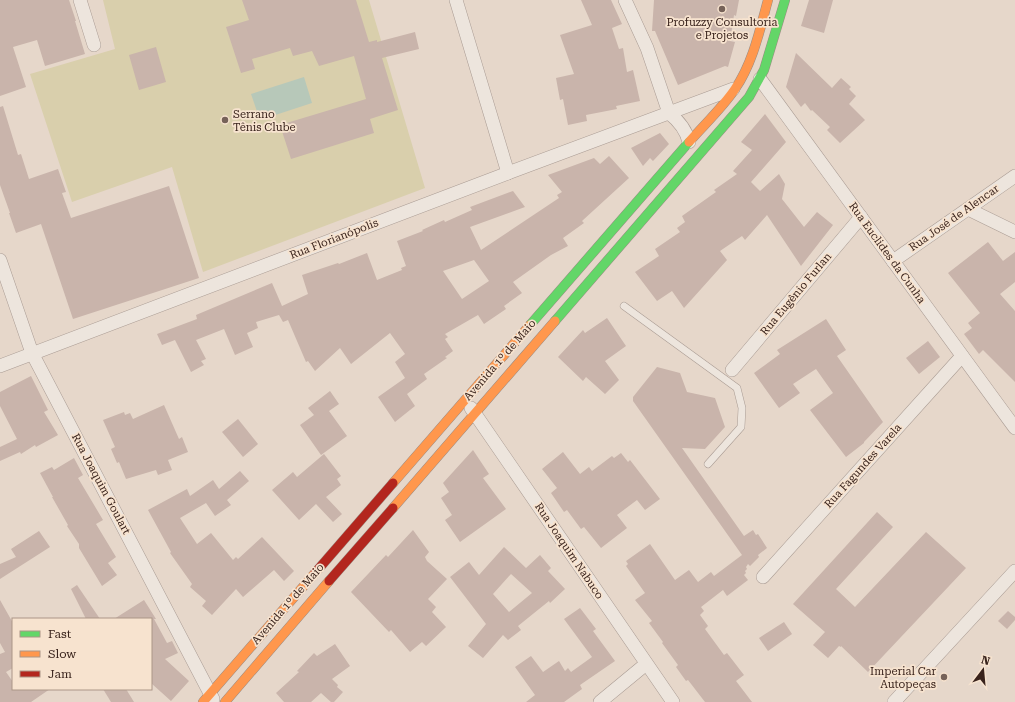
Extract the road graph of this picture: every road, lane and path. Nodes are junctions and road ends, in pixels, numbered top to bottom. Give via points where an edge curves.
1 (80, 0) edge
2 (456, 0) edge
3 (625, 0) edge
4 (768, 0) edge
5 (785, 0) edge
6 (94, 45) dead end
7 (760, 79) junction
8 (735, 89) junction
9 (669, 113) junction
10 (689, 142) junction
11 (508, 173) junction
12 (1015, 176) edge
13 (968, 209) junction
14 (861, 217) junction
15 (1015, 232) edge
16 (0, 260) edge
17 (893, 261) junction
18 (624, 306) dead end
19 (32, 353) junction
20 (962, 356) junction
21 (0, 366) edge
22 (728, 374) junction
23 (465, 400) junction
24 (475, 414) junction
25 (1015, 428) edge
26 (708, 464) dead end
27 (1015, 571) edge
28 (763, 577) dead end
29 (646, 664) junction
30 (210, 699) edge
31 (225, 702) edge
32 (600, 702) edge
33 (673, 702) edge
34 (894, 702) edge

1 - 6 street
2 - 11 street
3 - 9 street via 647,48
4 - 8 main road, Avenida 1º de Maio via 749,62
5 - 7 main road, Avenida 1º de Maio
7 - 8 main road
7 - 14 street, Rua Euclides da Cunha
7 - 24 main road, Avenida 1º de Maio via 739,109
8 - 9 street, Rua Florianópolis
8 - 10 main road, Avenida 1º de Maio
9 - 10 street via 683,126
9 - 11 street, Rua Florianópolis
10 - 23 main road, Avenida 1º de Maio
11 - 19 street, Rua Florianópolis
12 - 13 street, Rua José de Alencar
13 - 15 street
13 - 17 street, Rua José de Alencar
14 - 17 street, Rua Euclides da Cunha
14 - 22 street, Rua Eugênio Furlan
16 - 19 street, Rua Joaquim Goulart
17 - 20 street, Rua Euclides da Cunha
18 - 22 lane via 704,365
19 - 21 street, Rua Florianópolis
19 - 30 street, Rua Joaquim Goulart
20 - 25 street, Rua Euclides da Cunha
20 - 28 street, Rua Fagundes Varela
22 - 26 lane via 737,388 742,408 741,427
23 - 24 street, Rua Joaquim Nabuco
23 - 30 main road, Avenida 1º de Maio
24 - 29 street, Rua Joaquim Nabuco
24 - 31 main road, Avenida 1º de Maio
27 - 34 street
29 - 32 street
29 - 33 street, Rua Joaquim Nabuco

